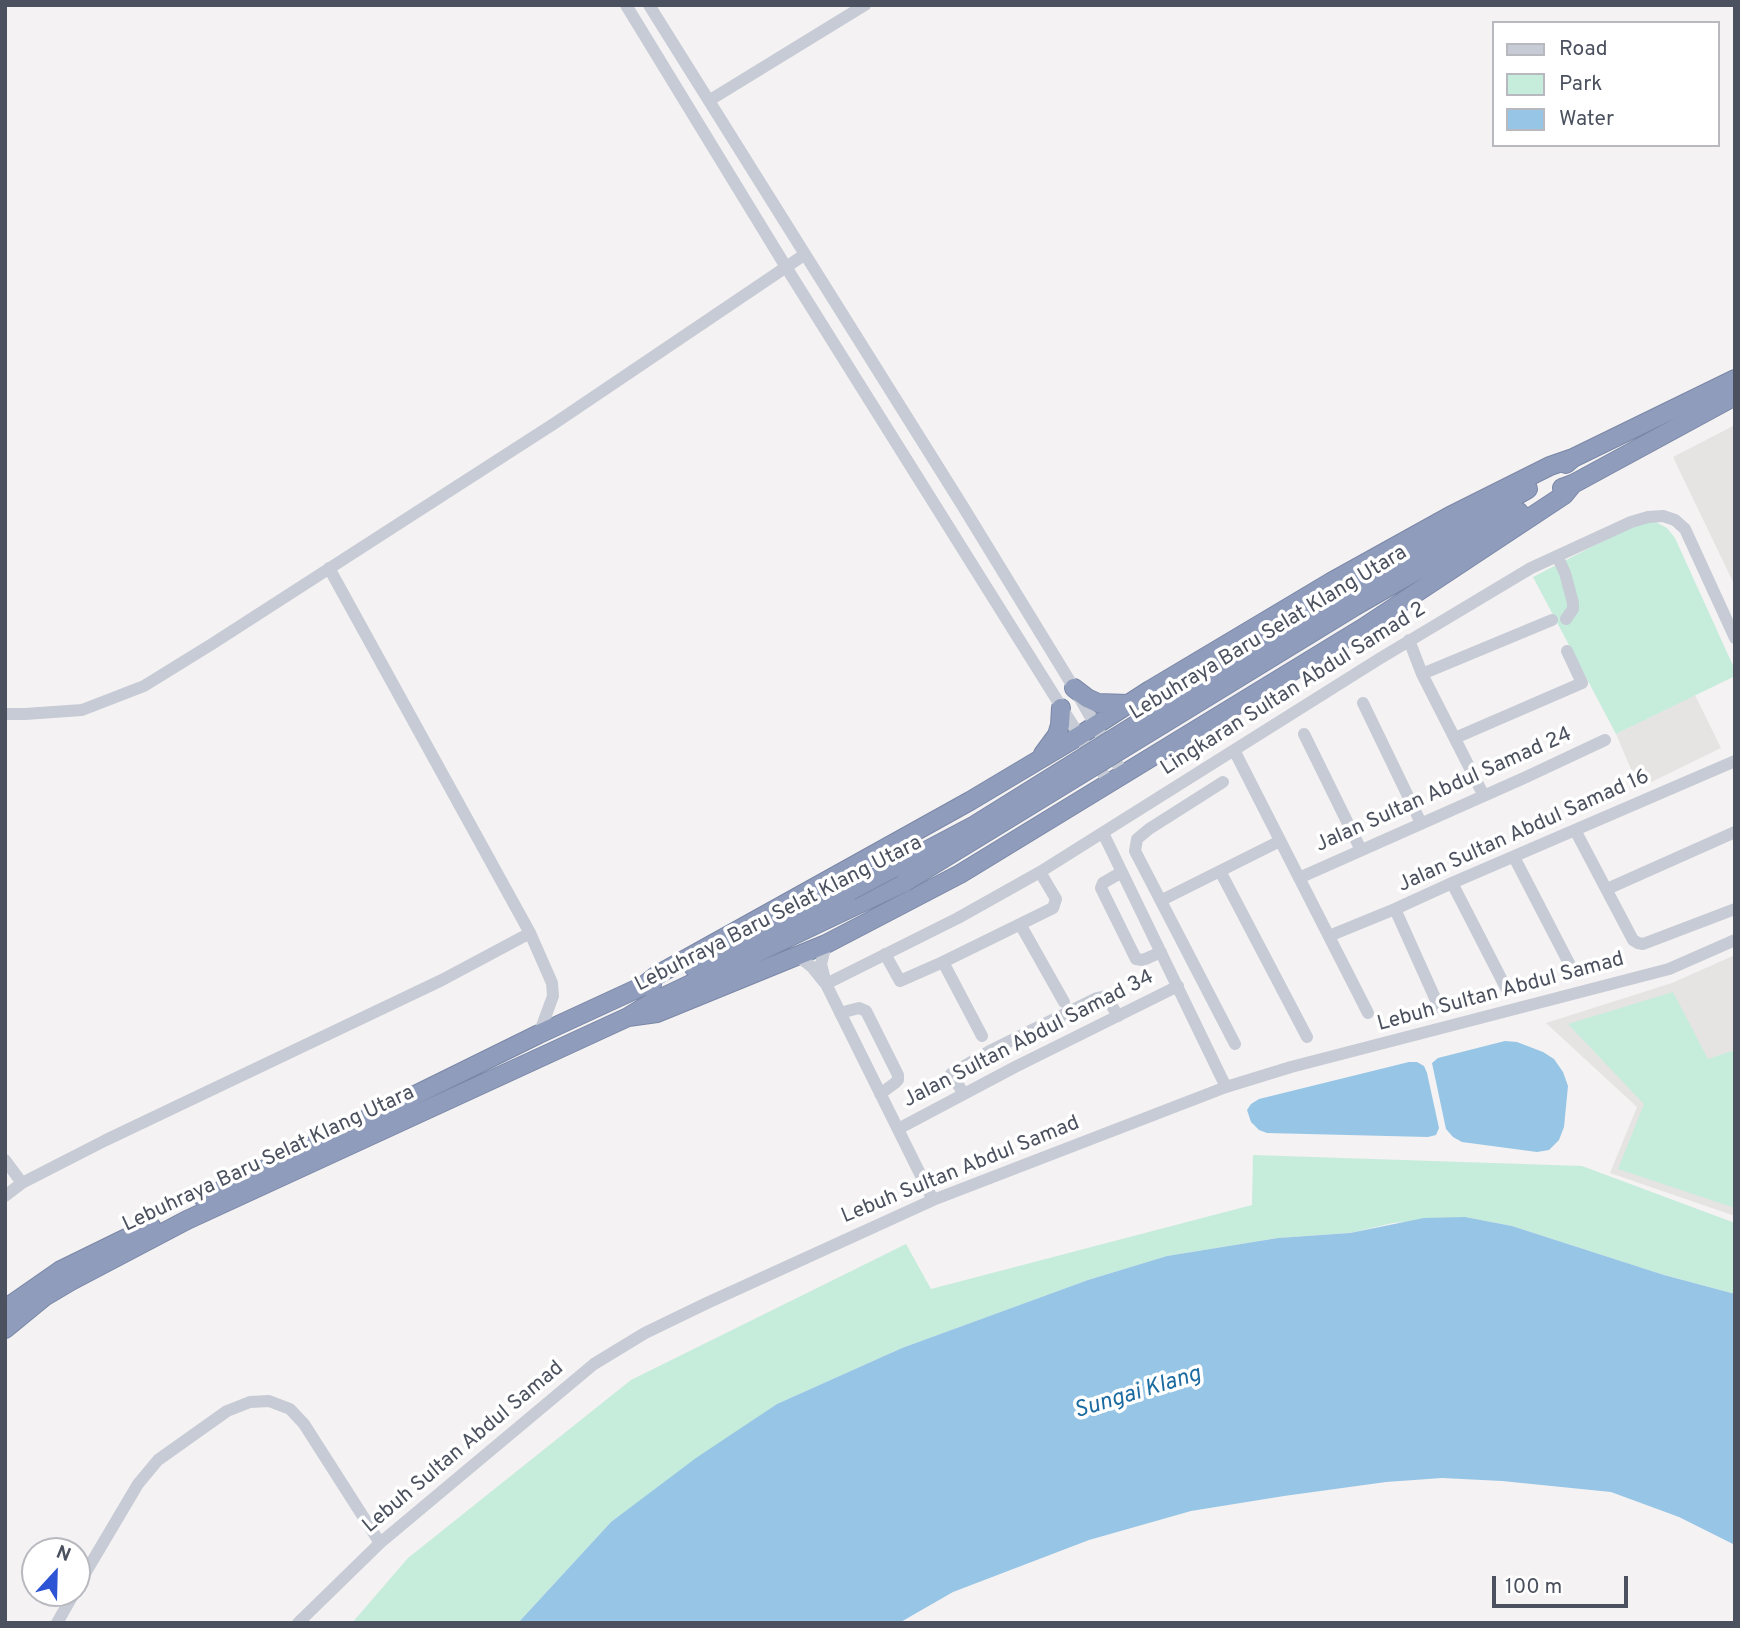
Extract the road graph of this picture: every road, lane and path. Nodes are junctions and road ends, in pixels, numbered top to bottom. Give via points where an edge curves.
1 (626, 5) edge
2 (649, 5) edge
3 (865, 5) edge
4 (710, 100) junction
5 (804, 255) junction
6 (786, 267) junction
7 (1735, 379) edge
8 (1735, 396) edge
9 (902, 412) junction
10 (885, 423) junction
11 (1573, 458) junction
12 (1573, 484) junction
13 (1558, 556) junction
14 (330, 568) junction
15 (1355, 597) junction
16 (1566, 619) dead end
17 (1552, 620) dead end
18 (1735, 638) edge
19 (1409, 640) junction
20 (1567, 651) dead end
21 (1422, 674) junction
22 (1074, 688) junction
23 (1128, 704) junction
24 (1363, 704) dead end
25 (1061, 708) junction
26 (5, 714) edge
27 (1095, 725) junction
28 (1304, 734) dead end
29 (1079, 736) junction
30 (1455, 738) junction
31 (1605, 740) dead end
32 (1234, 750) junction
33 (1039, 760) junction
34 (1735, 761) edge
35 (1116, 778) junction
36 (1223, 782) dead end
37 (1484, 796) junction
38 (1422, 823) junction
39 (1575, 830) junction
40 (1735, 832) edge
41 (1103, 833) junction
42 (1280, 841) junction
43 (1361, 850) junction
44 (1514, 857) junction
45 (1220, 871) junction
46 (1040, 872) junction
47 (1122, 872) junction
48 (1299, 878) junction
49 (1452, 883) junction
50 (1606, 889) junction
51 (1162, 900) junction
52 (1395, 909) junction
53 (1735, 909) edge
54 (1020, 924) junction
55 (530, 933) junction
56 (1329, 936) junction
57 (1735, 940) edge
58 (826, 944) junction
59 (1161, 952) junction
60 (885, 954) junction
61 (797, 955) junction
62 (943, 962) junction
63 (1572, 969) dead end
64 (826, 985) junction
65 (643, 986) junction
66 (1178, 986) junction
67 (1506, 988) dead end
68 (1064, 1002) dead end
69 (1439, 1007) dead end
70 (840, 1013) junction
71 (1368, 1013) dead end
72 (1118, 1016) junction
73 (628, 1017) junction
74 (539, 1034) junction
75 (982, 1036) dead end
76 (1307, 1037) dead end
77 (1235, 1044) dead end
78 (1226, 1087) junction
79 (880, 1094) junction
80 (964, 1094) junction
81 (898, 1129) junction
82 (5, 1160) edge
83 (22, 1183) junction
84 (5, 1196) edge
85 (933, 1200) junction
86 (61, 1270) junction
87 (5, 1301) edge
88 (5, 1309) edge
89 (5, 1329) edge
90 (380, 1542) junction
91 (91, 1563) edge
92 (66, 1607) edge
93 (57, 1623) edge
94 (298, 1623) edge

1 - 6 street
2 - 4 street
3 - 4 street
4 - 5 street
5 - 6 street
5 - 9 street
6 - 10 street
6 - 14 street
7 - 11 highway, Lebuhraya Baru Selat Klang Utara
8 - 12 highway, Lebuhraya Baru Selat Klang Utara
9 - 10 street
9 - 22 street
10 - 25 street
11 - 15 highway, Lebuhraya Baru Selat Klang Utara via 1555,474
11 - 23 highway via 1450,516
12 - 15 highway, Lebuhraya Baru Selat Klang Utara
12 - 35 highway via 1564,495 1363,628
13 - 16 street via 1573,603
13 - 18 street, Lingkaran Sultan Abdul Samad 2 via 1648,517 1675,520 1685,529
13 - 19 street, Lingkaran Sultan Abdul Samad 2
14 - 26 street via 144,686 82,710
14 - 55 street
15 - 65 highway, Lebuhraya Baru Selat Klang Utara, bridge via 975,825 661,984
15 - 73 highway, Lebuhraya Baru Selat Klang Utara, bridge via 905,882
17 - 21 street
19 - 21 street
19 - 32 street, Lingkaran Sultan Abdul Samad 2
20 - 30 street via 1582,683
21 - 30 street
22 - 23 highway via 1098,703
22 - 27 street
23 - 27 highway
24 - 38 street
25 - 29 street
25 - 33 highway via 1058,735
27 - 29 highway
27 - 35 street
28 - 43 street
29 - 33 highway
29 - 35 street
30 - 37 street
31 - 37 street, Jalan Sultan Abdul Samad 24
32 - 41 street, Lingkaran Sultan Abdul Samad 2
32 - 42 street
33 - 65 highway
34 - 39 street, Jalan Sultan Abdul Samad 16
35 - 58 highway via 960,874
36 - 51 street via 1138,839 1136,851
37 - 38 street, Jalan Sultan Abdul Samad 24
38 - 43 street, Jalan Sultan Abdul Samad 24
39 - 44 street, Jalan Sultan Abdul Samad 16
39 - 50 street
40 - 50 street
41 - 46 street, Lingkaran Sultan Abdul Samad 2
41 - 47 street
42 - 45 street
42 - 48 street
43 - 48 street, Jalan Sultan Abdul Samad 24
44 - 49 street, Jalan Sultan Abdul Samad 16
44 - 63 street
45 - 51 street
45 - 76 street
46 - 54 street via 1056,899 1053,908
46 - 60 street, Lingkaran Sultan Abdul Samad 2
47 - 59 street
47 - 59 street via 1101,888 1136,959
48 - 56 street
49 - 52 street, Jalan Sultan Abdul Samad 16
49 - 67 street
50 - 53 street via 1633,940 1643,944
51 - 77 street
52 - 56 street, Jalan Sultan Abdul Samad 16
52 - 69 street
54 - 62 street
54 - 68 street
55 - 74 street via 552,983 553,996
55 - 83 street via 442,981
56 - 71 street
57 - 78 street, Lebuh Sultan Abdul Samad via 1669,969
58 - 61 highway
58 - 64 street via 821,964
59 - 66 street
60 - 62 street via 900,981
60 - 64 street, Lingkaran Sultan Abdul Samad 2
61 - 64 street
61 - 73 highway via 657,1013
62 - 75 street
64 - 70 street
65 - 74 highway, Lebuhraya Baru Selat Klang Utara
66 - 72 street, Jalan Sultan Abdul Samad 34
66 - 78 street
70 - 79 street
70 - 79 street via 859,1008 866,1011 898,1075
72 - 80 street, Jalan Sultan Abdul Samad 34
72 - 80 street via 1106,996 1097,998 990,1051 951,1074
73 - 89 highway, Lebuhraya Baru Selat Klang Utara via 187,1220 44,1297
74 - 86 highway, Lebuhraya Baru Selat Klang Utara
78 - 85 street, Lebuh Sultan Abdul Samad
79 - 81 street
80 - 81 street, Jalan Sultan Abdul Samad 34
81 - 85 street
82 - 83 street
83 - 84 street
85 - 90 street, Lebuh Sultan Abdul Samad via 682,1315 594,1364
86 - 87 street
86 - 88 highway, Lebuhraya Baru Selat Klang Utara
90 - 91 street via 304,1424 290,1409 270,1401 250,1402 227,1411 158,1460 138,1484
90 - 94 street, Lebuh Sultan Abdul Samad
92 - 93 street

